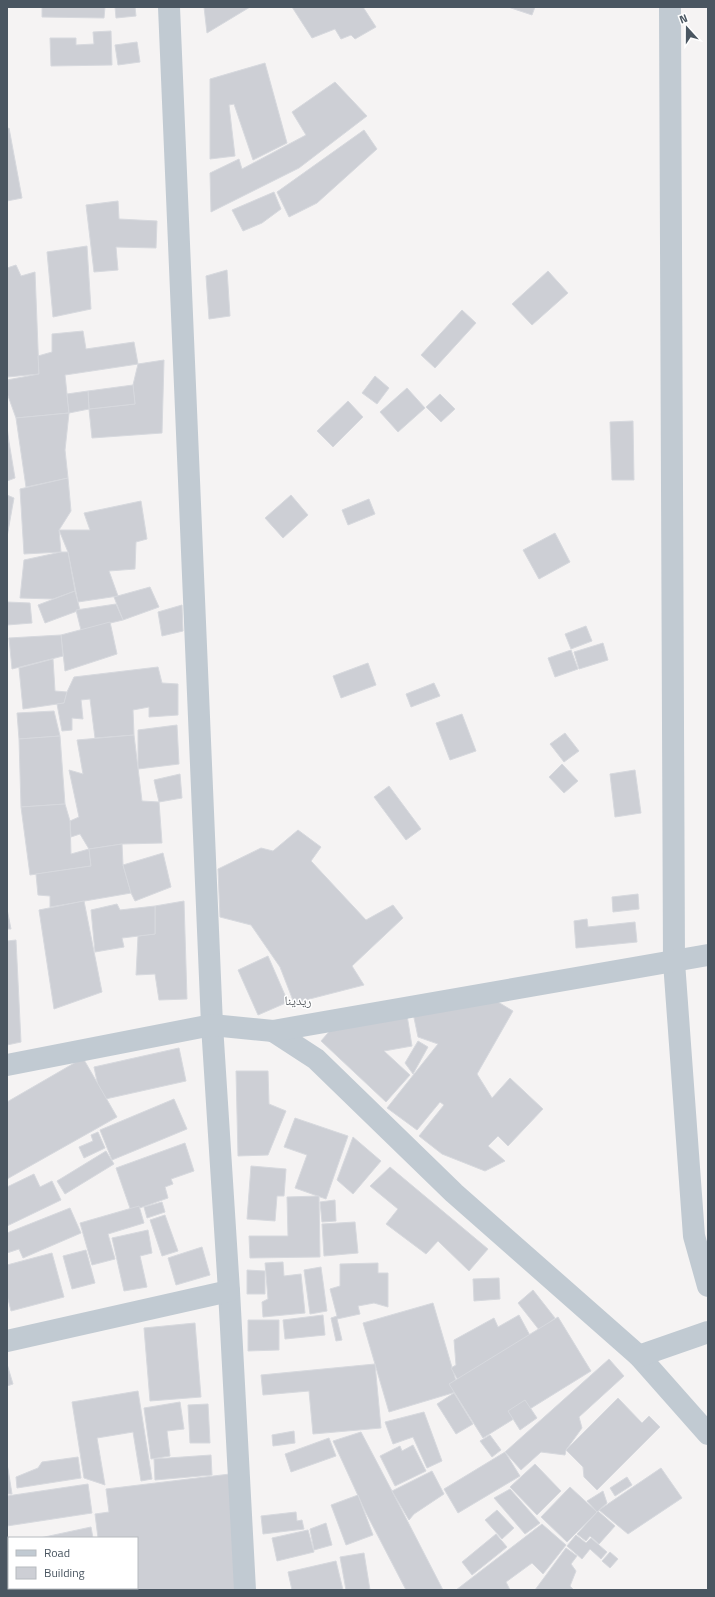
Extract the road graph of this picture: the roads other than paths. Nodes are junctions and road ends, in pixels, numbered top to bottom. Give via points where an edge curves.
1 (169, 7) edge
2 (670, 7) edge
3 (708, 955) edge
4 (674, 962) junction
5 (212, 1026) junction
6 (273, 1031) junction
7 (7, 1065) edge
8 (708, 1286) edge
9 (229, 1291) junction
10 (708, 1332) edge
11 (7, 1341) edge
12 (638, 1356) junction
13 (708, 1434) edge
14 (245, 1590) edge

1 - 5 street
2 - 4 street
3 - 4 street
4 - 6 street
4 - 8 street via 694,1236
5 - 6 street
5 - 7 street
5 - 9 street
6 - 12 street via 316,1059 454,1194
9 - 11 street
9 - 14 street
10 - 12 street
12 - 13 street

